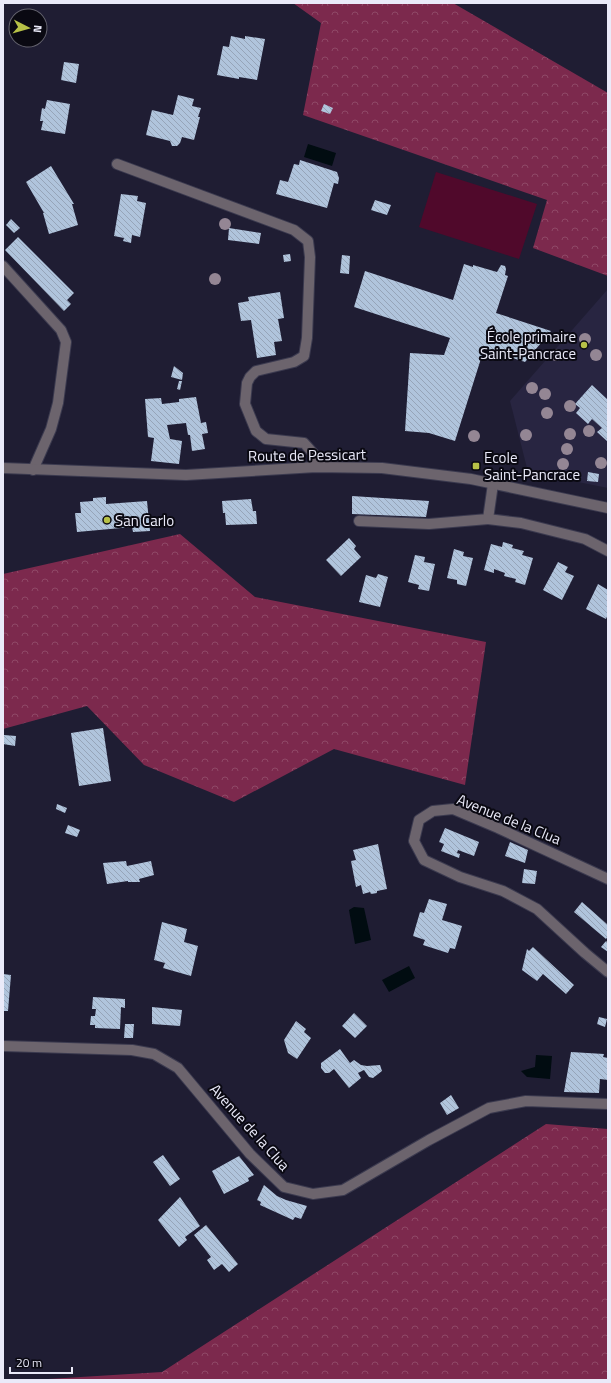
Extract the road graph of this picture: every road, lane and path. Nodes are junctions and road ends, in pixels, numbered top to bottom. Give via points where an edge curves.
1 (117, 164) dead end
2 (3, 266) edge
3 (316, 467) junction
4 (3, 468) edge
5 (33, 470) junction
6 (493, 484) junction
7 (608, 508) edge
8 (488, 519) junction
9 (359, 521) dead end
10 (608, 551) edge
11 (608, 879) edge
12 (608, 972) edge
13 (3, 1046) edge
14 (608, 1104) edge

1 - 3 street via 294,230 308,241 310,257 304,356 294,362 256,371 250,376 245,404 256,431 266,439 304,443 313,453
2 - 5 street via 61,330 66,342 58,403 51,429
3 - 5 street, Route de Pessicart via 186,475
3 - 6 street, Route de Pessicart via 382,468
4 - 5 street, Route de Pessicart
6 - 7 street, Route de Pessicart
6 - 8 street
8 - 9 street via 429,524
8 - 10 street via 521,523 585,540
11 - 12 street, Avenue de la Clua via 453,809 433,811 419,820 414,841 424,860 460,877 503,891 537,909
13 - 14 street, Avenue de la Clua via 132,1050 154,1054 178,1068 250,1154 284,1187 313,1194 343,1190 489,1108 526,1102

